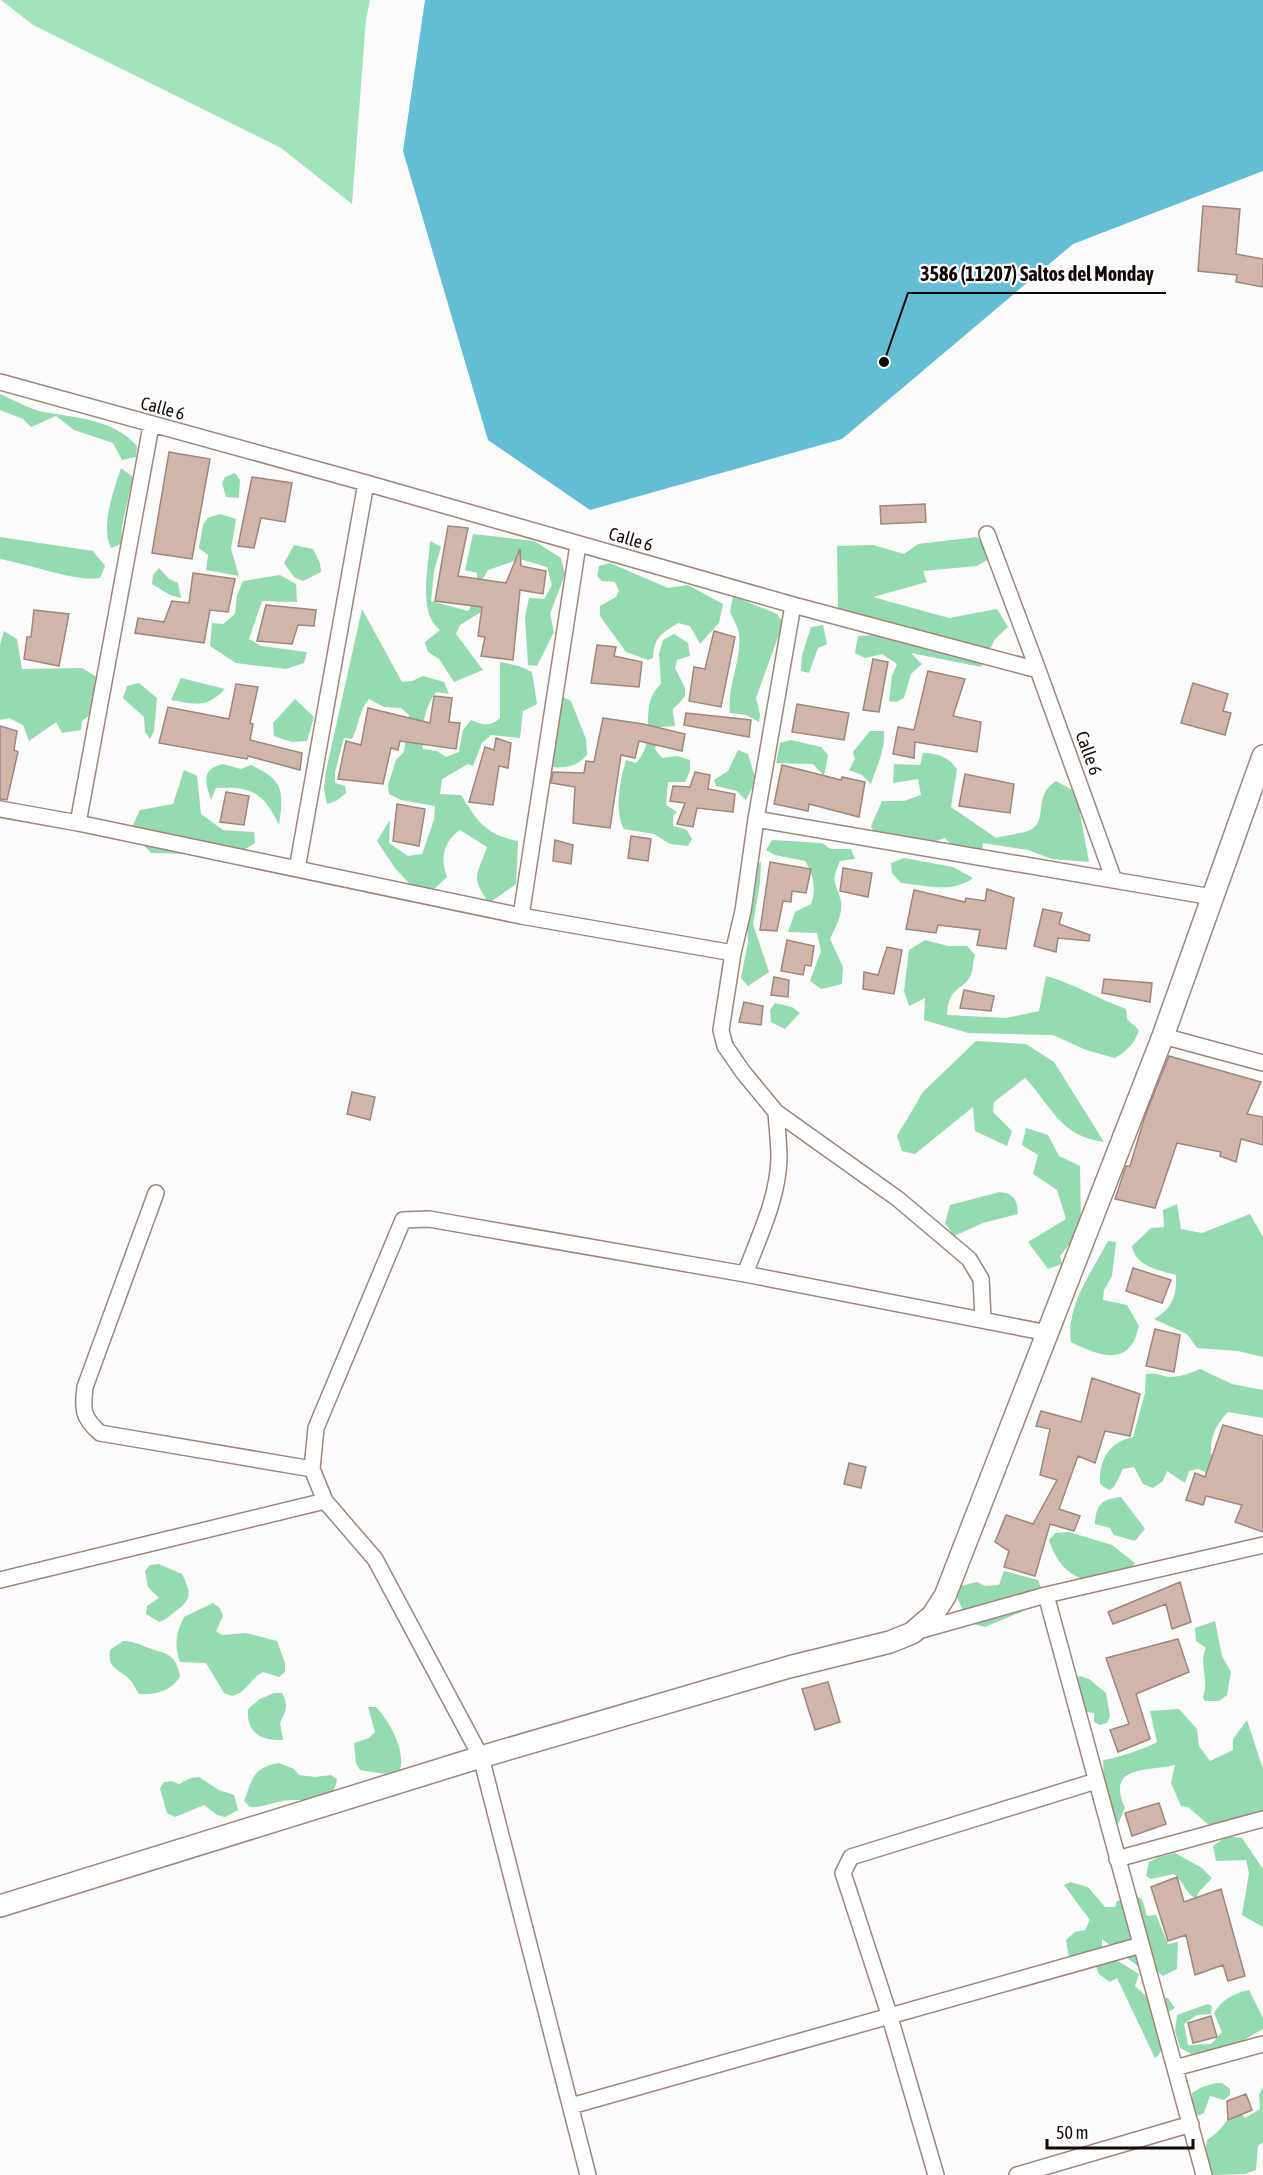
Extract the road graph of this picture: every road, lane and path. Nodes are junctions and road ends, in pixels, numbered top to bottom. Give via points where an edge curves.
1 (0, 382) edge
2 (151, 426) junction
3 (366, 483) junction
4 (987, 534) dead end
5 (578, 545) junction
6 (793, 605) junction
7 (1038, 670) junction
8 (1263, 756) edge
9 (1258, 787) edge
10 (0, 809) edge
11 (756, 819) junction
12 (78, 823) junction
13 (297, 869) junction
14 (1114, 880) junction
15 (1212, 897) junction
16 (521, 916) junction
17 (733, 952) junction
18 (1163, 1035) junction
19 (1263, 1063) edge
20 (776, 1112) junction
21 (156, 1193) dead end
22 (745, 1274) junction
23 (983, 1318) junction
24 (1048, 1333) junction
25 (312, 1468) junction
26 (325, 1501) junction
27 (1263, 1545) edge
28 (0, 1580) edge
29 (1046, 1595) junction
30 (912, 1633) junction
31 (481, 1757) junction
32 (1096, 1781) junction
33 (1263, 1819) edge
34 (1117, 1859) junction
35 (0, 1906) edge
36 (1141, 1945) junction
37 (889, 2014) junction
38 (1263, 2044) edge
39 (1175, 2068) junction
40 (571, 2106) junction
41 (1191, 2124) junction
42 (588, 2175) edge
43 (936, 2175) edge
44 (1017, 2175) edge
45 (1204, 2175) edge

1 - 2 street, Calle 6
2 - 3 street, Calle 6
2 - 12 street
3 - 5 street, Calle 6
3 - 13 street
4 - 7 street
5 - 6 street, Calle 6
5 - 16 street
6 - 7 street, Calle 6
6 - 11 street
7 - 14 street, Calle 6
8 - 9 street
9 - 15 street
10 - 12 street
11 - 14 street
11 - 17 street
12 - 13 street
13 - 16 street
14 - 15 street
15 - 18 street
16 - 17 street
17 - 20 street via 721,1030 725,1046
18 - 19 street
18 - 24 street
20 - 22 street via 779,1159 775,1188
20 - 23 street via 898,1199 969,1258 981,1279
21 - 25 street via 85,1387 82,1409 86,1420 100,1433
22 - 23 street
22 - 25 street via 429,1219 403,1220 316,1428
23 - 24 street
24 - 30 street via 945,1596 932,1616
25 - 26 street
26 - 28 street
26 - 31 street via 375,1559
27 - 29 street
29 - 30 street
29 - 32 street
30 - 31 street
31 - 35 street
31 - 40 street
32 - 34 street
32 - 37 street via 851,1857 843,1874
33 - 34 street
34 - 36 street
36 - 37 street
36 - 39 street
37 - 40 street
37 - 43 street
38 - 39 street
39 - 41 street
40 - 42 street
41 - 44 street
41 - 45 street

